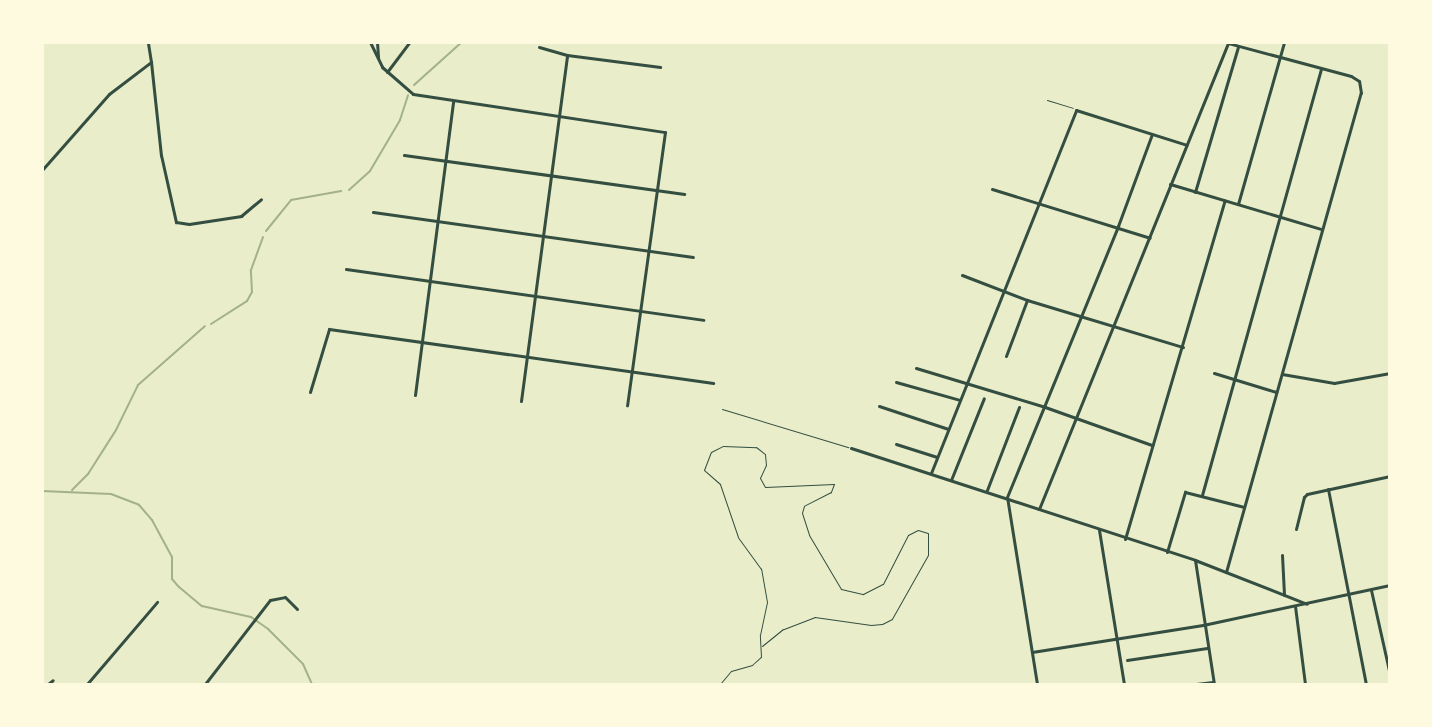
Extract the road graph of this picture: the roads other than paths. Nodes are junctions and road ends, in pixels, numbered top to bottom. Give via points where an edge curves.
1 (148, 42) edge
2 (370, 42) edge
3 (377, 42) edge
4 (410, 42) edge
5 (1284, 42) edge
6 (1228, 43) edge
7 (539, 47) dead end
8 (1238, 47) junction
9 (567, 55) junction
10 (378, 59) junction
11 (1280, 59) junction
12 (151, 62) junction
13 (660, 67) dead end
14 (1321, 69) junction
15 (387, 72) junction
16 (453, 101) junction
17 (559, 114) junction
18 (1152, 134) junction
19 (1186, 145) junction
20 (404, 155) dead end
21 (445, 161) junction
22 (42, 170) edge
23 (551, 176) junction
24 (1170, 184) junction
25 (992, 189) dead end
26 (657, 190) junction
27 (1195, 192) junction
28 (684, 194) dead end
29 (261, 200) dead end
30 (1225, 200) junction
31 (1038, 204) junction
32 (1238, 204) junction
33 (373, 212) dead end
34 (1280, 217) junction
35 (437, 221) junction
36 (1118, 226) junction
37 (1322, 229) junction
38 (543, 236) junction
39 (1150, 238) junction
40 (649, 251) junction
41 (693, 257) dead end
42 (346, 270) dead end
43 (962, 275) dead end
44 (428, 281) junction
45 (1004, 291) junction
46 (535, 296) junction
47 (1027, 300) junction
48 (640, 311) junction
49 (1081, 316) junction
50 (703, 320) dead end
51 (1113, 325) junction
52 (423, 340) junction
53 (1183, 347) junction
54 (1006, 356) dead end
55 (528, 357) junction
56 (916, 368) dead end
57 (632, 371) junction
58 (1390, 372) edge
59 (1214, 374) dead end
60 (1282, 374) junction
61 (1234, 379) junction
62 (896, 382) dead end
63 (713, 383) dead end
64 (965, 384) junction
65 (310, 392) dead end
66 (1276, 392) junction
67 (415, 395) dead end
68 (984, 398) dead end
69 (960, 400) junction
70 (521, 401) dead end
71 (627, 405) dead end
72 (879, 406) dead end
73 (1019, 407) dead end
74 (1045, 407) junction
75 (1078, 418) junction
76 (948, 428) junction
77 (896, 444) dead end
78 (1152, 445) junction
79 (851, 448) road end
80 (937, 457) junction
81 (931, 473) junction
82 (1390, 476) edge
83 (951, 480) junction
84 (1328, 489) junction
85 (986, 490) junction
86 (1202, 495) junction
87 (1007, 497) junction
88 (1244, 507) junction
89 (1039, 509) junction
90 (1296, 529) dead end
91 (1099, 530) junction
92 (1125, 539) junction
93 (1166, 552) junction
94 (1282, 555) dead end
95 (1195, 560) junction
96 (1226, 572) junction
97 (1390, 585) edge
98 (1371, 590) junction
99 (1284, 594) junction
100 (1350, 596) junction
101 (157, 602) dead end
102 (1307, 604) junction
103 (1295, 606) junction
104 (297, 609) dead end
105 (1203, 625) junction
106 (1117, 638) junction
107 (1207, 648) junction
108 (1032, 652) junction
109 (1127, 660) dead end
110 (1390, 675) edge
111 (52, 680) dead end
112 (1213, 683) edge
113 (48, 684) edge
114 (87, 684) edge
115 (205, 684) edge
116 (1037, 684) edge
117 (1124, 684) edge
118 (1196, 684) edge
119 (1305, 684) edge
120 (1366, 684) edge

1 - 12 street
2 - 10 street
3 - 10 street
4 - 15 street
5 - 11 street
6 - 8 street
6 - 19 street
7 - 9 street
8 - 11 street
8 - 27 street
9 - 13 street
9 - 17 street
10 - 15 street
11 - 14 street
11 - 32 street
12 - 22 street via 101,102
12 - 29 street via 161,154 176,222 190,224 241,216
14 - 34 street
14 - 37 street via 1357,78 1361,93
15 - 16 street via 413,94
16 - 17 street
16 - 21 street
17 - 23 street
17 - 26 street via 663,131
18 - 19 street
18 - 31 street via 1076,110
18 - 36 street
19 - 24 street
20 - 21 street
21 - 23 street
21 - 35 street
23 - 26 street
23 - 38 street
24 - 27 street
24 - 39 street
25 - 31 street
26 - 28 street
26 - 40 street
27 - 30 street
30 - 32 street
30 - 53 street
31 - 36 street
31 - 45 street
32 - 34 street
33 - 35 street
34 - 37 street
34 - 61 street
35 - 38 street
35 - 44 street
36 - 39 street
36 - 49 street
37 - 60 street
38 - 40 street
38 - 46 street
39 - 51 street
40 - 41 street
40 - 48 street
42 - 44 street
43 - 45 street
44 - 46 street
44 - 52 street
45 - 47 street
45 - 64 street
46 - 48 street
46 - 55 street
47 - 49 street
47 - 54 street
48 - 50 street
48 - 57 street
49 - 51 street
49 - 74 street
51 - 53 street
51 - 75 street
52 - 55 street
52 - 65 street via 328,329
52 - 67 street
53 - 78 street
55 - 57 street
55 - 70 street
56 - 64 street
57 - 63 street
57 - 71 street
58 - 60 street via 1334,383
59 - 61 street
60 - 66 street
61 - 66 street
61 - 86 street
62 - 69 street
64 - 69 street
64 - 74 street
66 - 88 street
68 - 83 street
69 - 76 street
72 - 76 street
73 - 85 street
74 - 75 street
74 - 87 street
75 - 78 street
75 - 89 street
76 - 80 street
77 - 80 street
78 - 92 street
79 - 81 street
80 - 81 street
81 - 83 street
82 - 84 street
83 - 85 street
84 - 90 street via 1304,497
84 - 100 street
85 - 87 street
86 - 88 street
86 - 93 street via 1187,491 1184,494
87 - 89 street
87 - 108 street
88 - 96 street
89 - 91 street
91 - 92 street
91 - 106 street
92 - 93 street
93 - 95 street
94 - 99 street
95 - 96 street
95 - 105 street
96 - 99 street
97 - 98 street
98 - 100 street
98 - 110 street
99 - 102 street
100 - 102 street
100 - 120 street
101 - 114 street
102 - 103 street
103 - 105 street
103 - 119 street
104 - 115 street via 285,597 270,600
105 - 106 street
105 - 107 street
106 - 108 street
106 - 117 street
107 - 109 street
107 - 112 street
108 - 116 street
111 - 113 street
112 - 118 street

